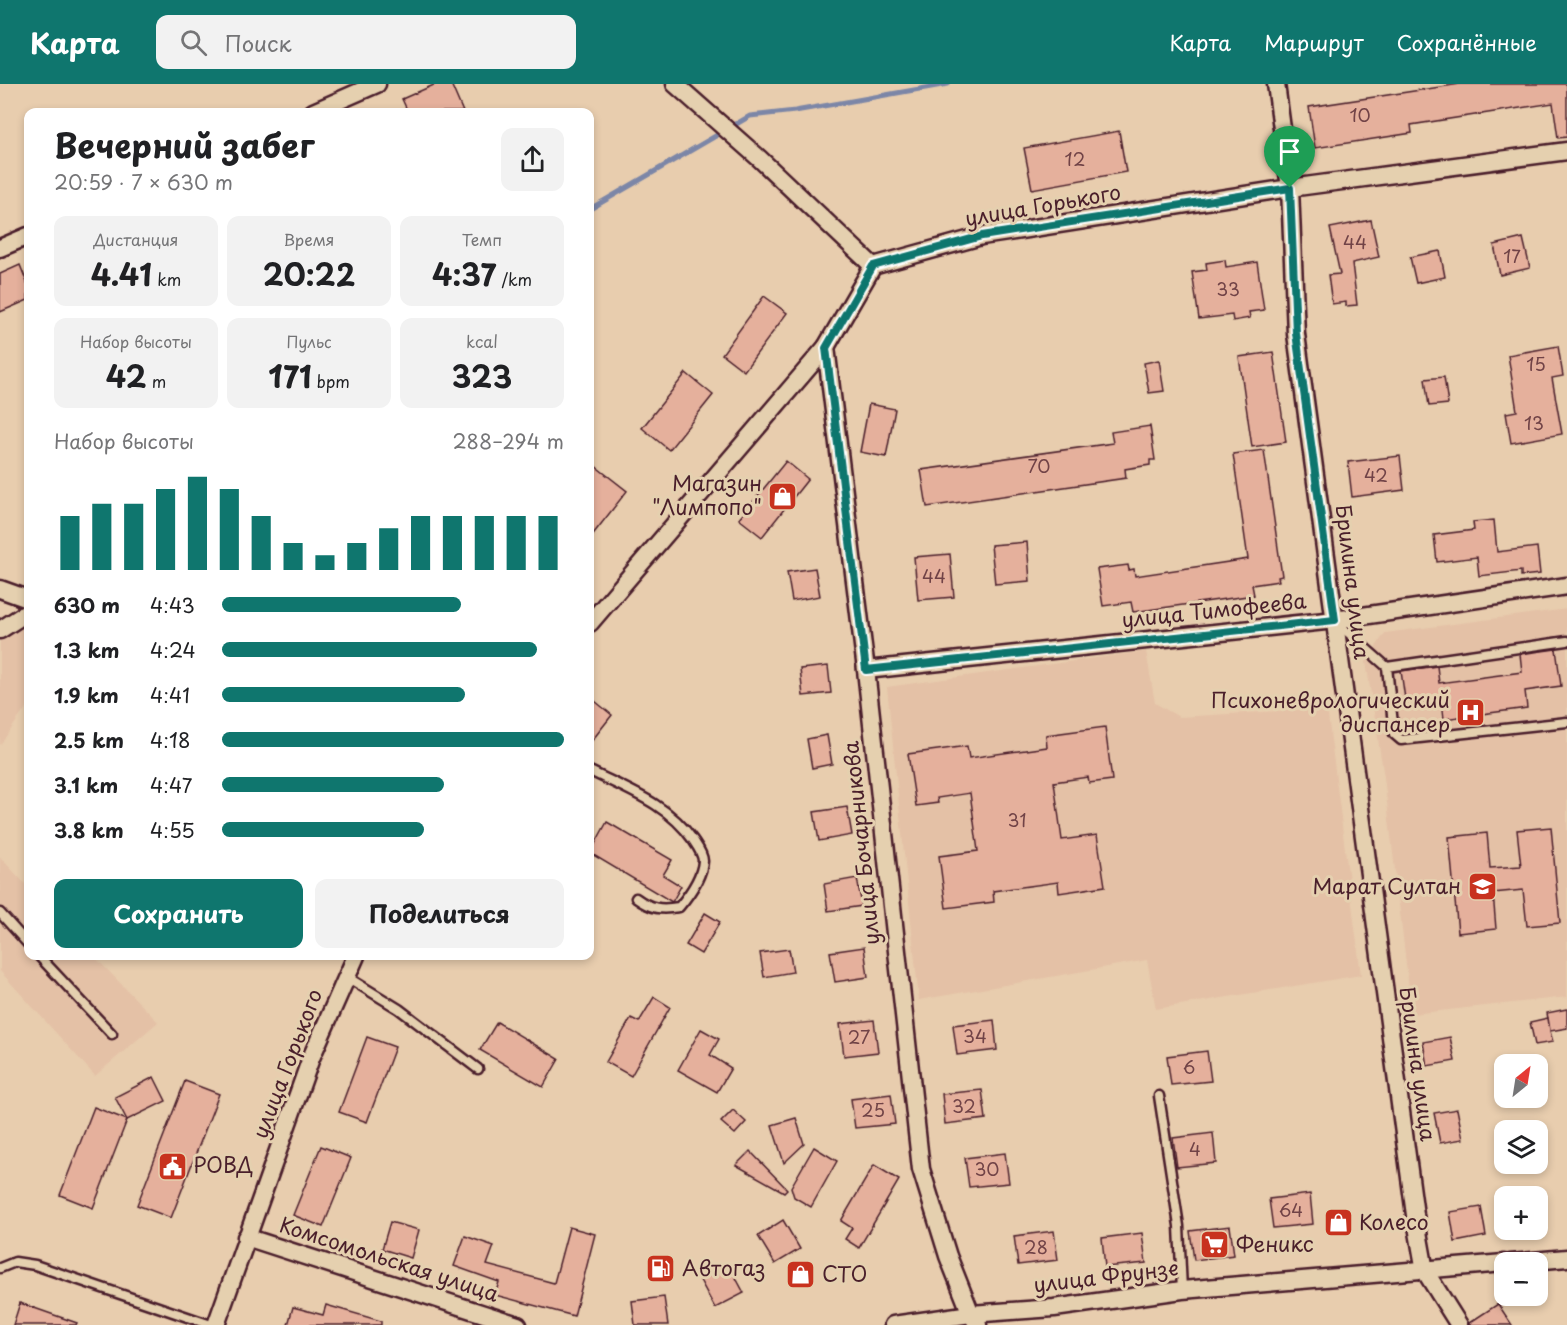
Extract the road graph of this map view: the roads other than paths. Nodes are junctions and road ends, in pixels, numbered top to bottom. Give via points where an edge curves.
1 (377, 84) edge
2 (675, 84) edge
3 (1276, 84) edge
4 (322, 108) edge
5 (1567, 151) edge
6 (1290, 188) junction
7 (24, 238) edge
8 (0, 248) edge
9 (873, 266) junction
10 (826, 348) junction
11 (1567, 586) edge
12 (0, 589) edge
13 (24, 598) edge
14 (24, 615) edge
15 (594, 618) edge
16 (1335, 620) junction
17 (0, 630) edge
18 (1567, 641) edge
19 (1387, 667) junction
20 (866, 670) junction
21 (1567, 722) edge
22 (594, 773) edge
23 (636, 898) dead end
24 (0, 913) edge
25 (24, 940) edge
26 (43, 960) edge
27 (354, 960) edge
28 (346, 977) junction
29 (112, 1034) dead end
30 (478, 1069) dead end
31 (1159, 1096) dead end
32 (246, 1237) junction
33 (1567, 1258) edge
34 (1548, 1260) edge
35 (1494, 1264) edge
36 (0, 1268) edge
37 (1425, 1271) junction
38 (1182, 1290) junction
39 (974, 1319) edge
40 (214, 1325) edge
41 (518, 1325) edge
42 (892, 1325) edge
43 (1459, 1325) edge

1 - 4 street
2 - 9 street
3 - 6 street, Брилина улица
5 - 6 street, улица Горького
6 - 9 street, улица Горького via 982,236
6 - 16 street, Брилина улица via 1296,333
7 - 8 street
9 - 10 street
10 - 15 street
10 - 20 street, улица Бочарникова
11 - 16 street, улица Тимофеева
12 - 13 street
14 - 17 street
16 - 19 lane
16 - 20 street, улица Тимофеева
16 - 37 street, Брилина улица
18 - 19 lane
19 - 21 lane via 1394,734 1401,740
20 - 39 street, улица Бочарникова via 921,1169 948,1256
22 - 23 lane via 667,811 684,827 703,861 692,891 679,907 648,907
24 - 25 lane
26 - 29 lane
27 - 28 street, улица Горького
28 - 30 lane via 399,1009
28 - 32 street, улица Горького via 311,1058
31 - 38 lane via 1179,1226
32 - 40 street, улица Горького
32 - 41 street, Комсомольская улица
33 - 34 street
35 - 37 street, улица Фрунзе
36 - 40 lane via 15,1262 35,1265
37 - 38 street, улица Фрунзе
37 - 43 street, Брилина улица
38 - 39 street, улица Фрунзе
39 - 42 street, улица Фрунзе

